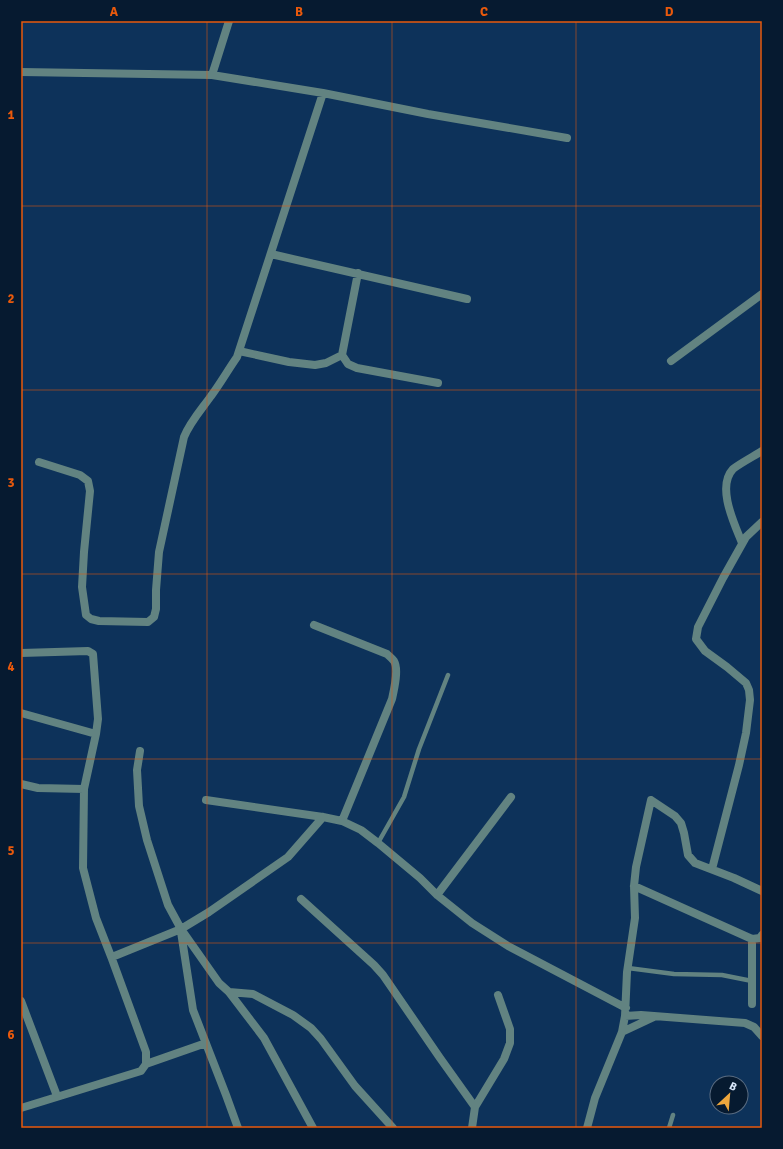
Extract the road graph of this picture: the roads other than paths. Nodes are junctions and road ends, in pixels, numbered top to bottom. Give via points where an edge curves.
1 (229, 21) edge
2 (21, 72) edge
3 (212, 75) junction
4 (323, 93) junction
5 (567, 138) dead end
6 (271, 254) junction
7 (358, 273) junction
8 (762, 294) edge
9 (467, 299) dead end
10 (239, 351) junction
11 (342, 355) junction
12 (671, 361) dead end
13 (438, 383) dead end
14 (762, 451) edge
15 (39, 462) dead end
16 (762, 522) edge
17 (742, 543) junction
18 (314, 625) dead end
19 (21, 653) edge
20 (448, 675) dead end
21 (21, 713) edge
22 (96, 734) junction
23 (140, 751) dead end
24 (21, 784) edge
25 (84, 789) junction
26 (511, 797) dead end
27 (206, 800) dead end
28 (323, 817) junction
29 (342, 821) junction
30 (378, 843) junction
31 (712, 870) junction
32 (634, 886) junction
33 (762, 891) edge
34 (437, 895) junction
35 (301, 899) dead end
36 (181, 930) junction
37 (762, 935) edge
38 (752, 939) junction
39 (112, 957) junction
40 (628, 968) junction
41 (752, 981) junction
42 (229, 992) junction
43 (498, 995) dead end
44 (21, 1001) edge
45 (752, 1004) dead end
46 (626, 1012) junction
47 (656, 1017) junction
48 (622, 1032) junction
49 (762, 1036) edge
50 (206, 1043) junction
51 (146, 1064) junction
52 (56, 1096) junction
53 (475, 1107) junction
54 (21, 1108) edge
55 (673, 1116) dead end
56 (238, 1128) edge
57 (313, 1128) edge
58 (392, 1128) edge
59 (472, 1128) edge
60 (587, 1128) edge
61 (669, 1128) edge

1 - 3 street
2 - 3 street
3 - 4 street
4 - 5 street
4 - 6 street
6 - 7 street
6 - 10 street
7 - 9 street
7 - 11 street
8 - 12 street
10 - 11 street via 315,365
10 - 15 street via 212,395 190,424 184,438 159,552 156,609 154,617 148,622 99,622 86,615 82,587 90,491 88,481 80,475
11 - 13 street via 348,364 357,368
14 - 17 street via 733,470 728,477 727,502
16 - 17 street
17 - 31 street via 698,627 696,638 705,651 746,683 750,700 742,752
18 - 29 street via 387,654 394,661 395,667 392,699
19 - 22 street via 88,650 93,654 98,719
20 - 30 lane via 419,749 404,797
21 - 22 street
22 - 25 street
23 - 36 street via 137,770 139,806 146,840 168,905
24 - 25 street via 38,788
25 - 39 street via 83,868 96,918
26 - 34 street
27 - 28 street
28 - 29 street
28 - 36 street via 288,857
29 - 30 street via 361,830
30 - 34 street
31 - 32 street via 691,859 680,823 675,816 651,800
31 - 33 street
32 - 38 street
32 - 40 street via 635,918
34 - 46 street via 508,946
35 - 53 street via 383,975
36 - 39 street
36 - 42 street via 219,983
36 - 50 street via 193,1010
37 - 38 street via 760,938
38 - 41 street
39 - 51 street via 146,1052
40 - 41 lane via 674,974 722,975
40 - 46 street
41 - 45 street
42 - 57 street via 264,1038
42 - 58 street via 253,994 293,1015 311,1028 355,1086
43 - 53 street via 510,1029 510,1043 504,1059
44 - 52 street
46 - 47 street
46 - 48 street
47 - 48 street
47 - 49 street via 745,1023
48 - 60 street via 595,1098
50 - 51 street
50 - 56 street
51 - 52 street via 141,1071
52 - 54 street
53 - 59 street
55 - 61 lane

